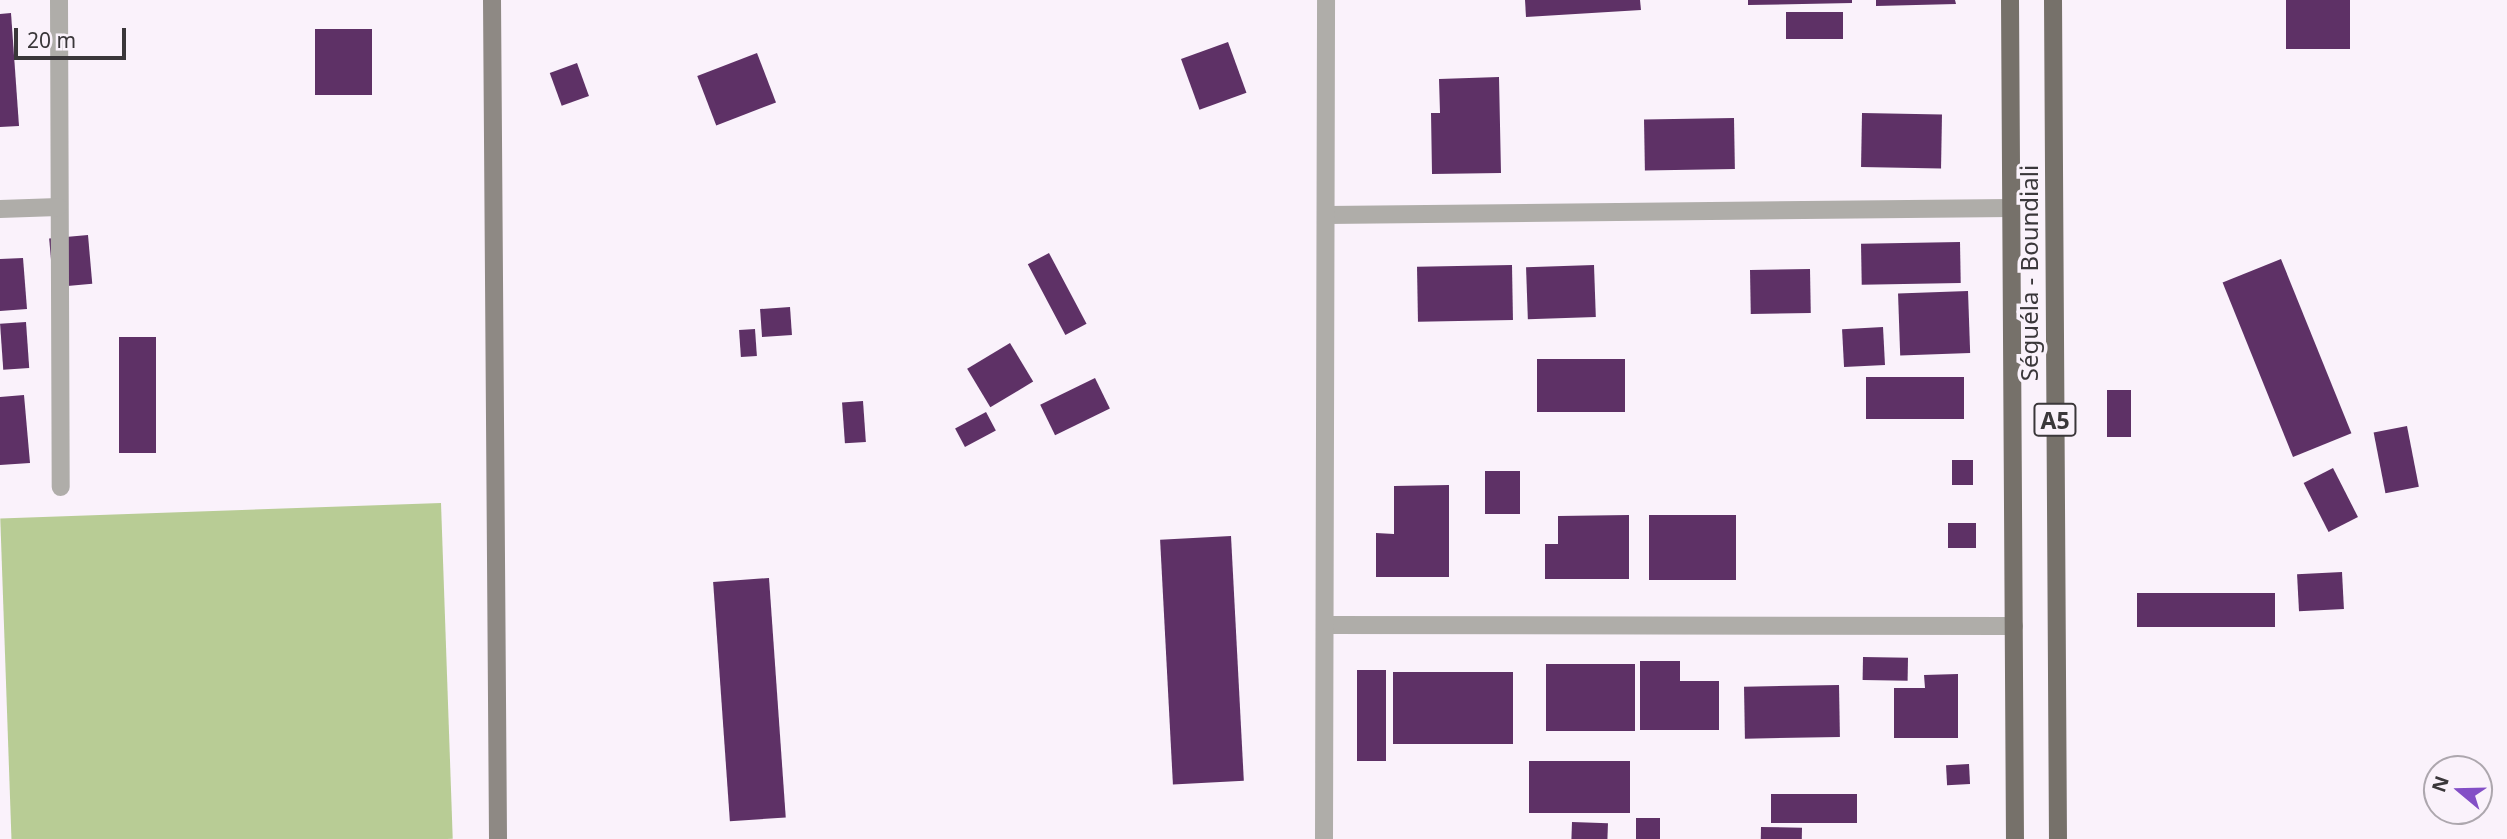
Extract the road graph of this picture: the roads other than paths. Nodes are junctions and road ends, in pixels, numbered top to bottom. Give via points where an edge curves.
1 (60, 0) edge
2 (492, 0) edge
3 (1326, 0) edge
4 (2010, 0) edge
5 (2053, 0) edge
6 (58, 207) junction
7 (2011, 208) junction
8 (0, 209) edge
9 (1326, 215) junction
10 (61, 487) dead end
11 (1327, 625) junction
12 (2014, 626) junction
13 (498, 839) edge
14 (1324, 839) edge
15 (2015, 839) edge
16 (2058, 839) edge

1 - 6 street
2 - 13 street
3 - 9 street
4 - 7 main road, Séguéla - Boundiali / A5
5 - 16 main road, Séguéla - Boundiali / A5
6 - 8 street
6 - 10 street
7 - 9 street
7 - 12 main road, Séguéla - Boundiali / A5
9 - 11 street
11 - 12 street
11 - 14 street
12 - 15 main road, Séguéla - Boundiali / A5

